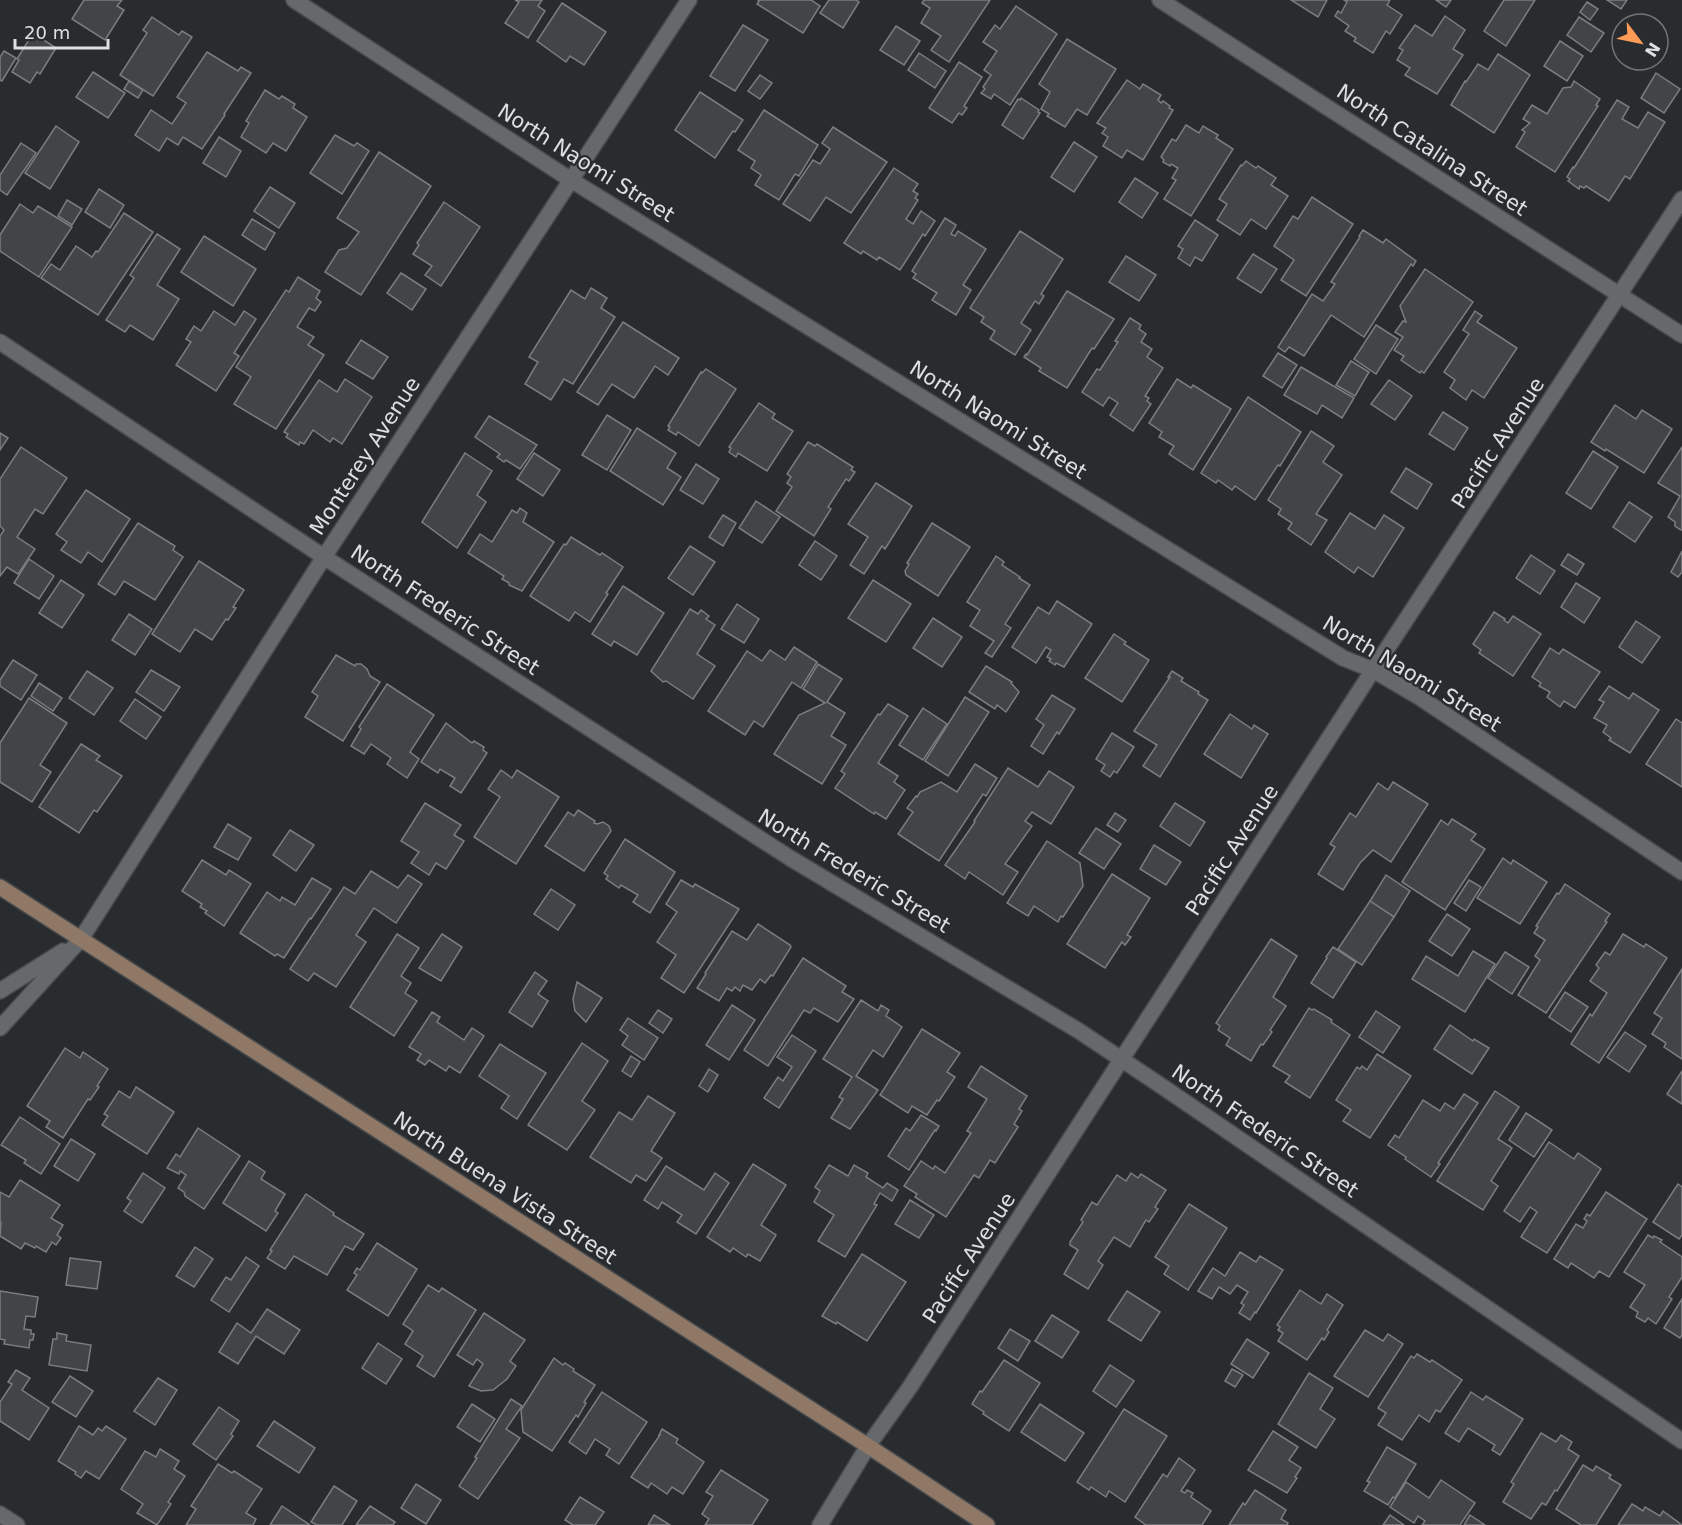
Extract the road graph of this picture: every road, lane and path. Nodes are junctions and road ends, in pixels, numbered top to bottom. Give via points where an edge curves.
1 (294, 0) edge
2 (689, 0) edge
3 (1160, 0) edge
4 (572, 180) junction
5 (1682, 199) edge
6 (1619, 296) junction
7 (1682, 335) edge
8 (0, 342) edge
9 (324, 557) junction
10 (1373, 670) junction
11 (1682, 872) edge
12 (0, 886) edge
13 (81, 939) junction
14 (0, 992) edge
15 (0, 1028) edge
16 (1122, 1059) junction
17 (1682, 1441) edge
18 (868, 1446) junction
19 (0, 1514) edge
20 (17, 1525) edge
21 (820, 1525) edge
22 (987, 1525) edge

1 - 4 street, North Naomi Street
2 - 4 street, Monterey Avenue
3 - 6 street, North Catalina Street
4 - 9 street, Monterey Avenue
4 - 10 street, North Naomi Street via 1343,658
5 - 6 street, Pacific Avenue
6 - 7 street, North Catalina Street
6 - 10 street, Pacific Avenue
8 - 9 street, North Frederic Street
9 - 13 street, Monterey Avenue
9 - 16 street, North Frederic Street via 790,858
10 - 11 street, North Naomi Street
10 - 16 street, Pacific Avenue
12 - 13 main road, North Buena Vista Street
13 - 14 street
13 - 15 street
13 - 18 main road, North Buena Vista Street
16 - 17 street, North Frederic Street
16 - 18 street, Pacific Avenue
18 - 21 street, Pacific Avenue
18 - 22 main road, North Buena Vista Street
19 - 20 street

